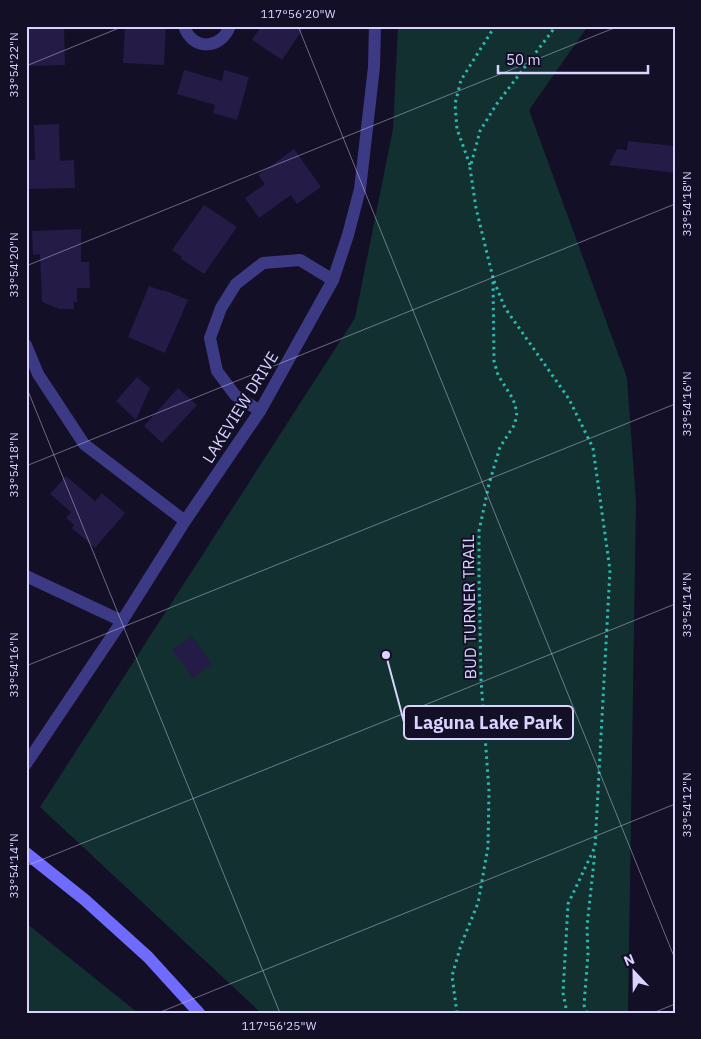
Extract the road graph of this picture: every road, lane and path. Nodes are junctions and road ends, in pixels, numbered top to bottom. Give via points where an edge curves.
1 (184, 26) edge
2 (230, 26) edge
3 (375, 26) edge
4 (495, 26) edge
5 (556, 26) edge
6 (470, 165) junction
7 (493, 278) junction
8 (333, 280) junction
9 (26, 345) edge
10 (260, 412) junction
11 (185, 521) junction
12 (26, 576) edge
13 (122, 621) junction
14 (26, 764) edge
15 (596, 847) junction
16 (26, 853) edge
17 (199, 1013) edge
18 (457, 1013) edge
19 (567, 1013) edge
20 (587, 1013) edge

1 - 2 street via 192,39 208,44 216,43
3 - 8 street, LAKEVIEW DRIVE via 374,67 360,189
4 - 6 path via 460,80 455,104 457,129
5 - 6 path, BUD TURNER TRAIL via 496,105 480,131
6 - 7 path, BUD TURNER TRAIL via 476,208
7 - 15 path via 505,308 569,399 593,448 610,570
7 - 18 path, BUD TURNER TRAIL via 494,361 498,376 513,399 517,412 516,424 500,447 480,530 481,680 489,791 488,846 478,903 460,945 452,976
8 - 10 street, LAKEVIEW DRIVE
8 - 10 street via 300,260 263,263 236,284 221,308 210,338 217,371 234,396
9 - 11 street via 38,374 84,444
10 - 11 street, LAKEVIEW DRIVE
11 - 13 street, LAKEVIEW DRIVE
12 - 13 street
13 - 14 street, LAKEVIEW DRIVE
15 - 19 path via 568,904 563,993
15 - 20 path via 587,926 584,1005
16 - 17 main road via 85,900 148,957

